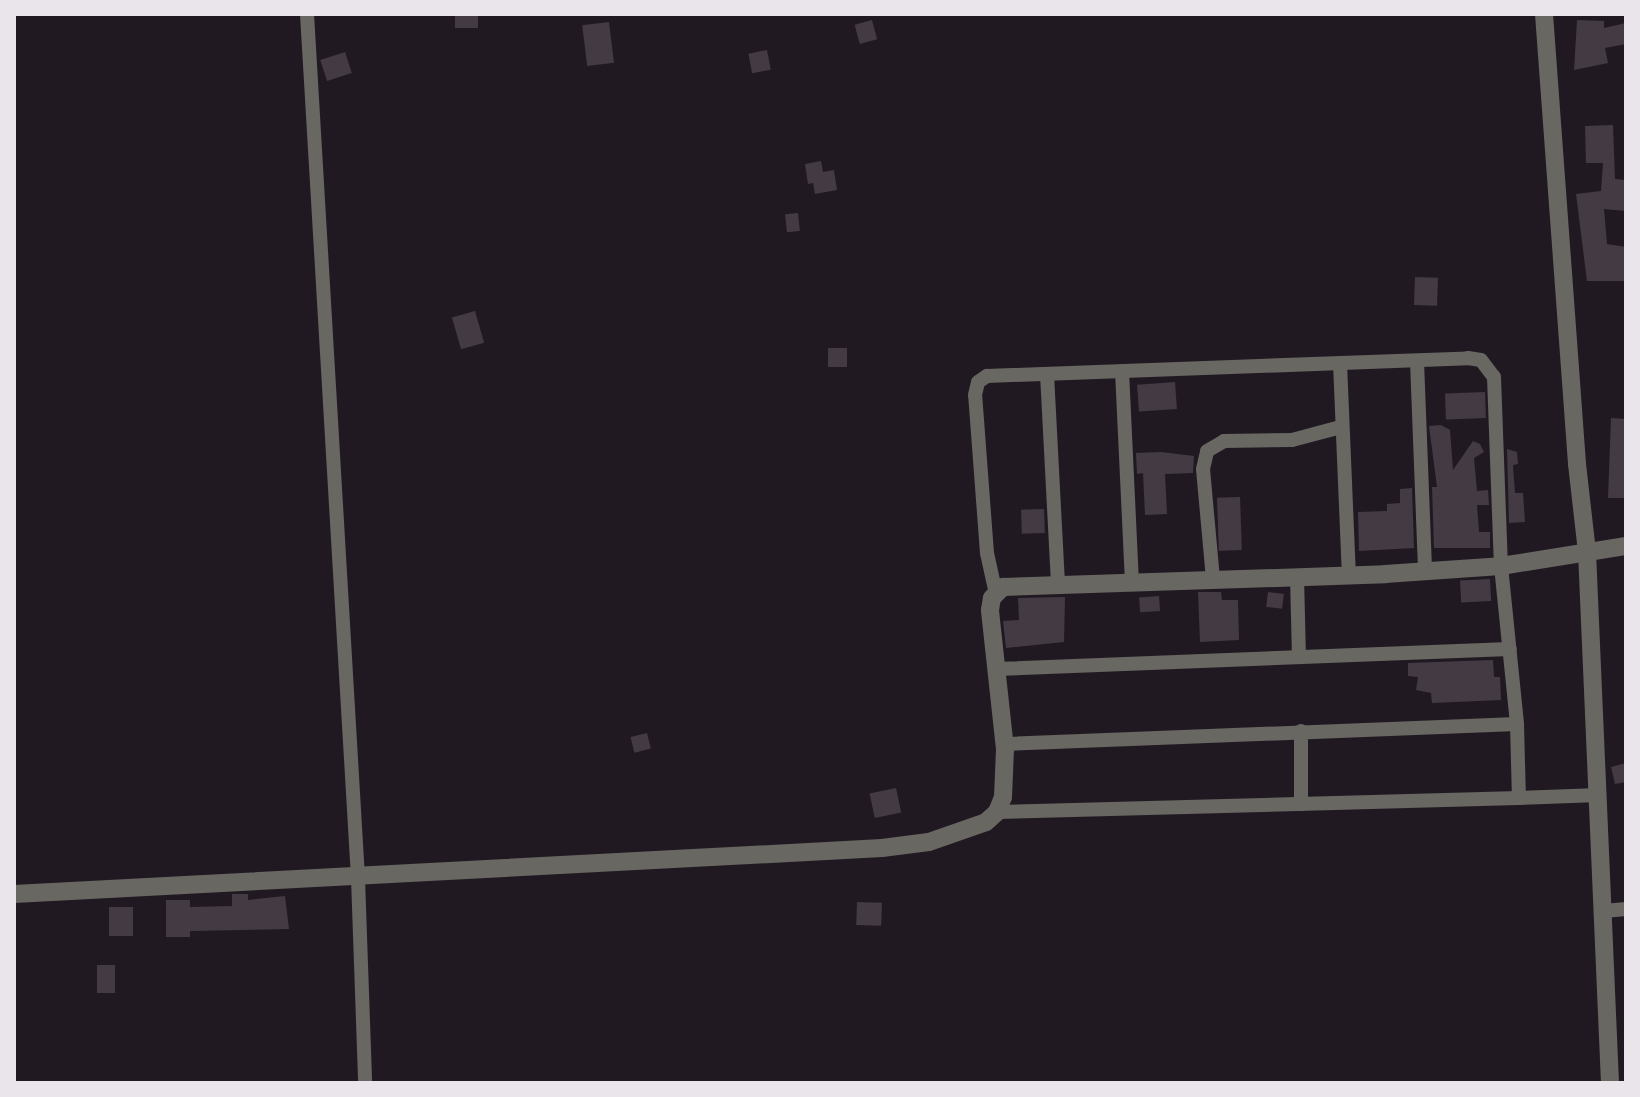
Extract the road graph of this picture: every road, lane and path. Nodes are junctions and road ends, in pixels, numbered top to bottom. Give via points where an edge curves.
1 (307, 14) edge
2 (1544, 14) edge
3 (1417, 361) junction
4 (1340, 363) junction
5 (1122, 371) junction
6 (1047, 374) junction
7 (1341, 427) junction
8 (1626, 546) edge
9 (1587, 552) junction
10 (1501, 566) junction
11 (1425, 571) junction
12 (1349, 575) junction
13 (1297, 576) junction
14 (1213, 579) junction
15 (1132, 581) junction
16 (1058, 583) junction
17 (996, 594) junction
18 (1510, 649) junction
19 (1299, 657) junction
20 (996, 669) junction
21 (1517, 724) junction
22 (1301, 731) junction
23 (1004, 744) junction
24 (1599, 795) junction
25 (1519, 798) junction
26 (1301, 804) junction
27 (997, 812) junction
28 (358, 878) junction
29 (14, 894) edge
30 (1626, 909) edge
31 (1604, 911) junction
32 (365, 1083) edge
33 (1610, 1083) edge

1 - 28 street
2 - 9 street
3 - 4 street
3 - 10 street via 1481,360 1494,377
3 - 11 street
4 - 5 street
4 - 7 street
5 - 6 street
5 - 15 street
6 - 16 street
6 - 17 street via 987,376 978,382 987,553
7 - 12 street
7 - 14 street via 1292,440 1224,441 1207,451 1203,469
8 - 9 street
9 - 10 street
9 - 24 street
10 - 11 street
10 - 18 street
11 - 12 street
12 - 13 street
13 - 14 street
13 - 19 street
14 - 15 street
15 - 16 street
16 - 17 street via 1003,587
17 - 20 street via 990,610
18 - 19 street
18 - 21 street
19 - 20 street
20 - 23 street
21 - 22 street
21 - 25 street
22 - 23 street
22 - 26 street
23 - 27 street via 1006,773
24 - 25 street
24 - 31 street
25 - 26 street
26 - 27 street
27 - 28 street via 986,822 929,842 882,848
28 - 29 street
28 - 32 street
30 - 31 street
31 - 33 street

